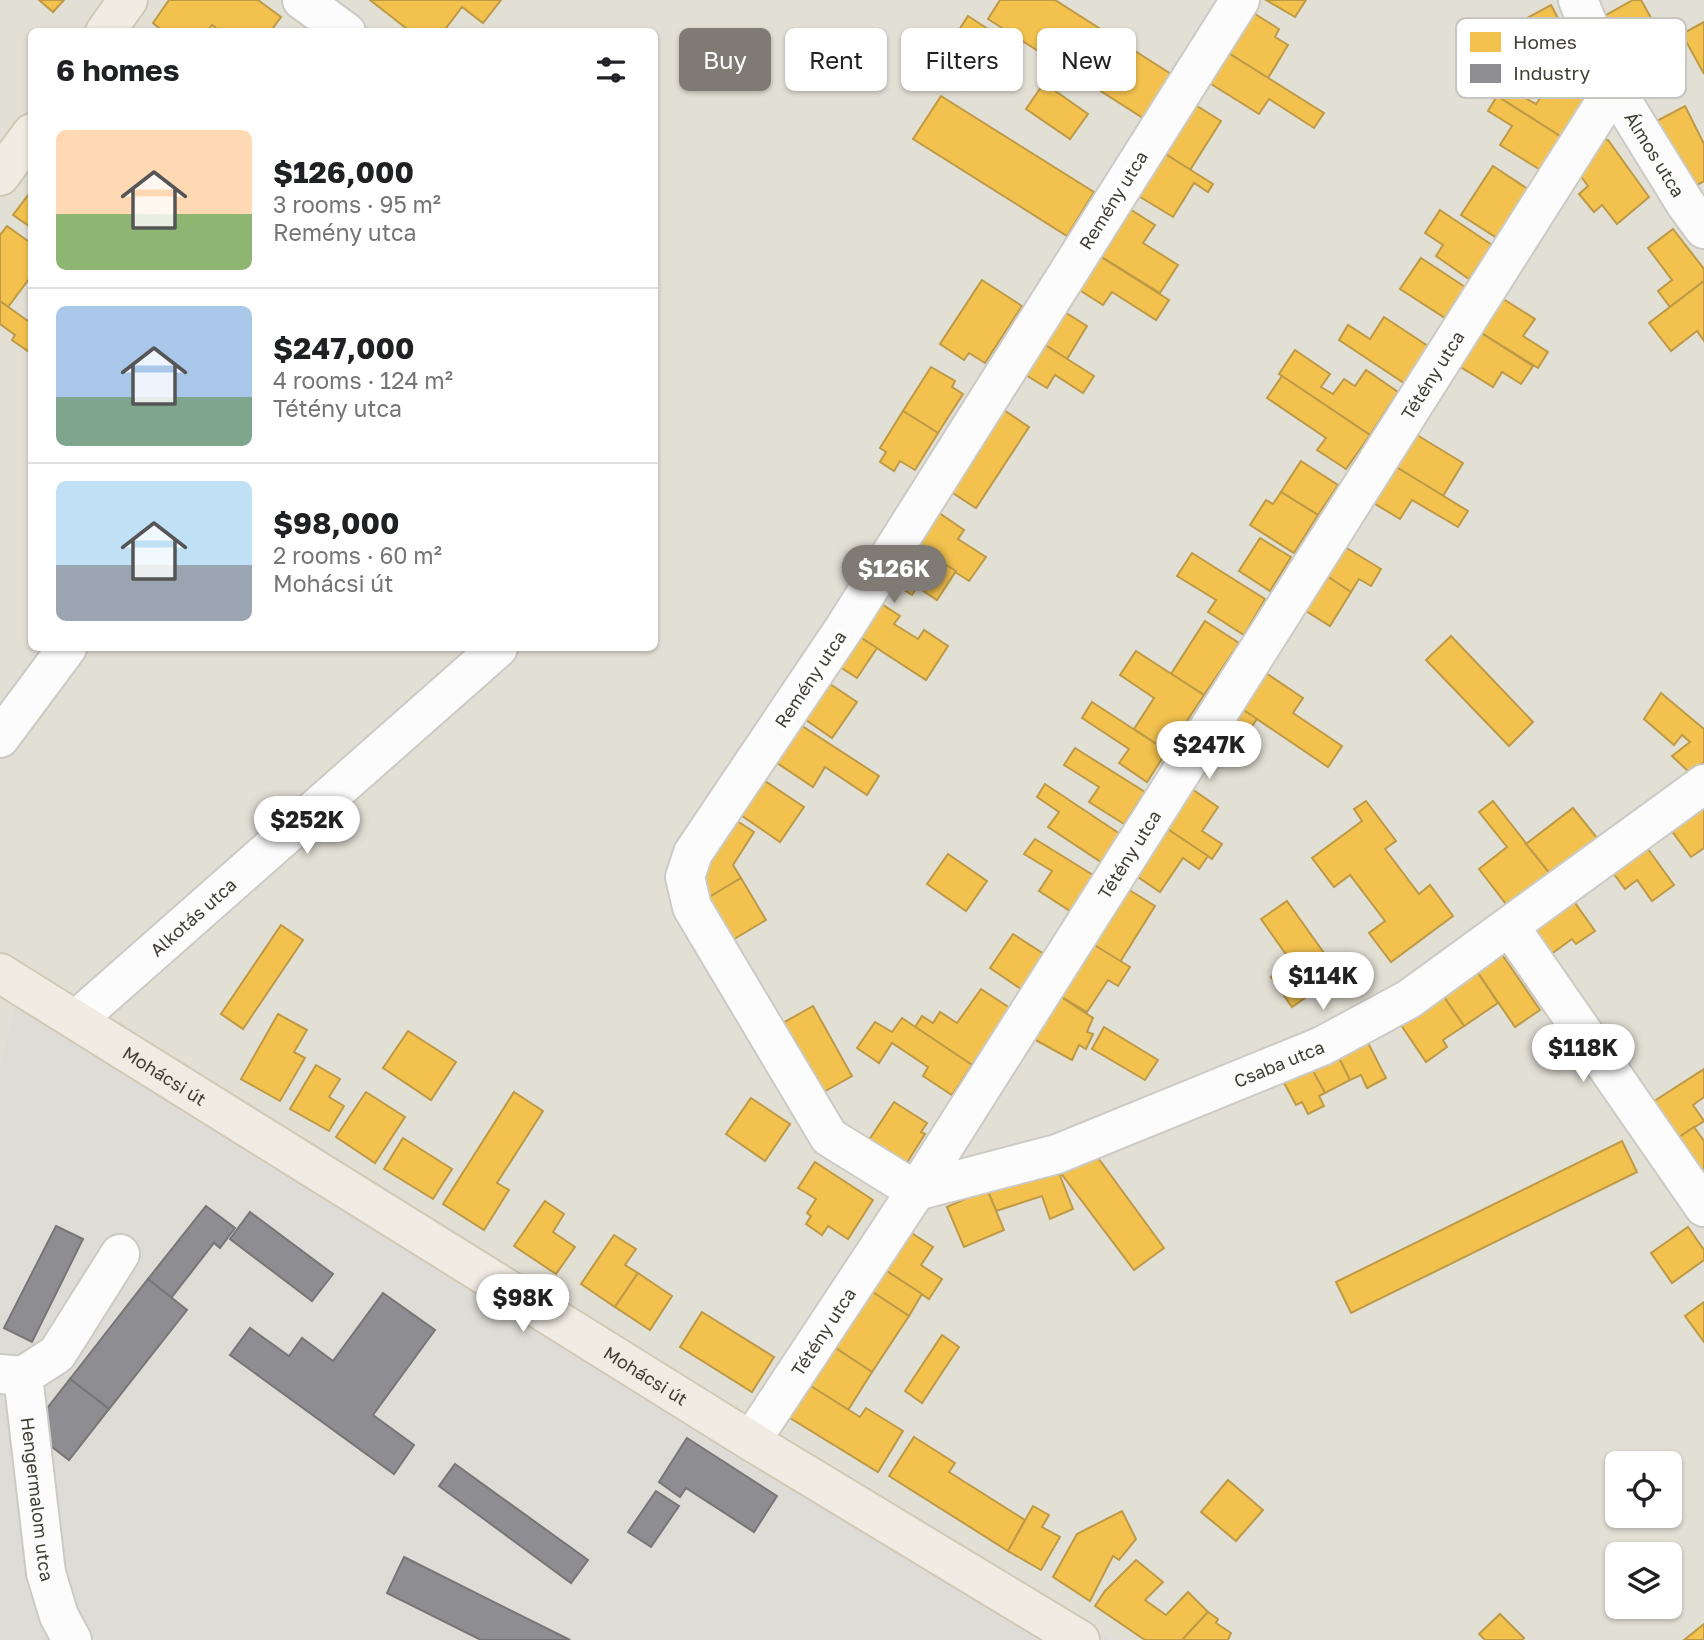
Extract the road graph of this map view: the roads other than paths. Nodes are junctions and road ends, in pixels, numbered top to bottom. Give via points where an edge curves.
1 (128, 0) edge
2 (302, 0) edge
3 (1240, 0) edge
4 (1578, 0) edge
5 (1585, 18) edge
6 (108, 28) edge
7 (340, 28) edge
8 (1608, 98) edge
9 (1620, 98) edge
10 (28, 138) edge
11 (0, 176) edge
12 (1704, 229) edge
13 (65, 651) edge
14 (495, 651) edge
15 (0, 738) edge
16 (1704, 784) edge
17 (1510, 927) junction
18 (0, 973) edge
19 (76, 1020) junction
20 (916, 1191) junction
21 (1704, 1207) edge
22 (120, 1254) dead end
23 (12, 1375) edge
24 (751, 1441) junction
25 (72, 1640) edge
26 (1080, 1640) edge

1 - 6 main road
2 - 7 street
3 - 20 street, Remény utca via 845,627 693,853 685,877 692,907 829,1137
4 - 5 street, Álmos utca
8 - 20 street, Tétény utca
9 - 12 street, Álmos utca
10 - 11 main road
13 - 15 street
14 - 19 street, Alkotás utca
16 - 17 street, Csaba utca
17 - 20 street, Csaba utca via 1409,999 1322,1046 1057,1154
17 - 21 street
18 - 19 main road, Mohácsi út
19 - 24 main road, Mohácsi út
20 - 24 street, Tétény utca
22 - 23 street via 57,1354
23 - 25 street, Hengermalom utca via 46,1573
24 - 26 main road, Mohácsi út

